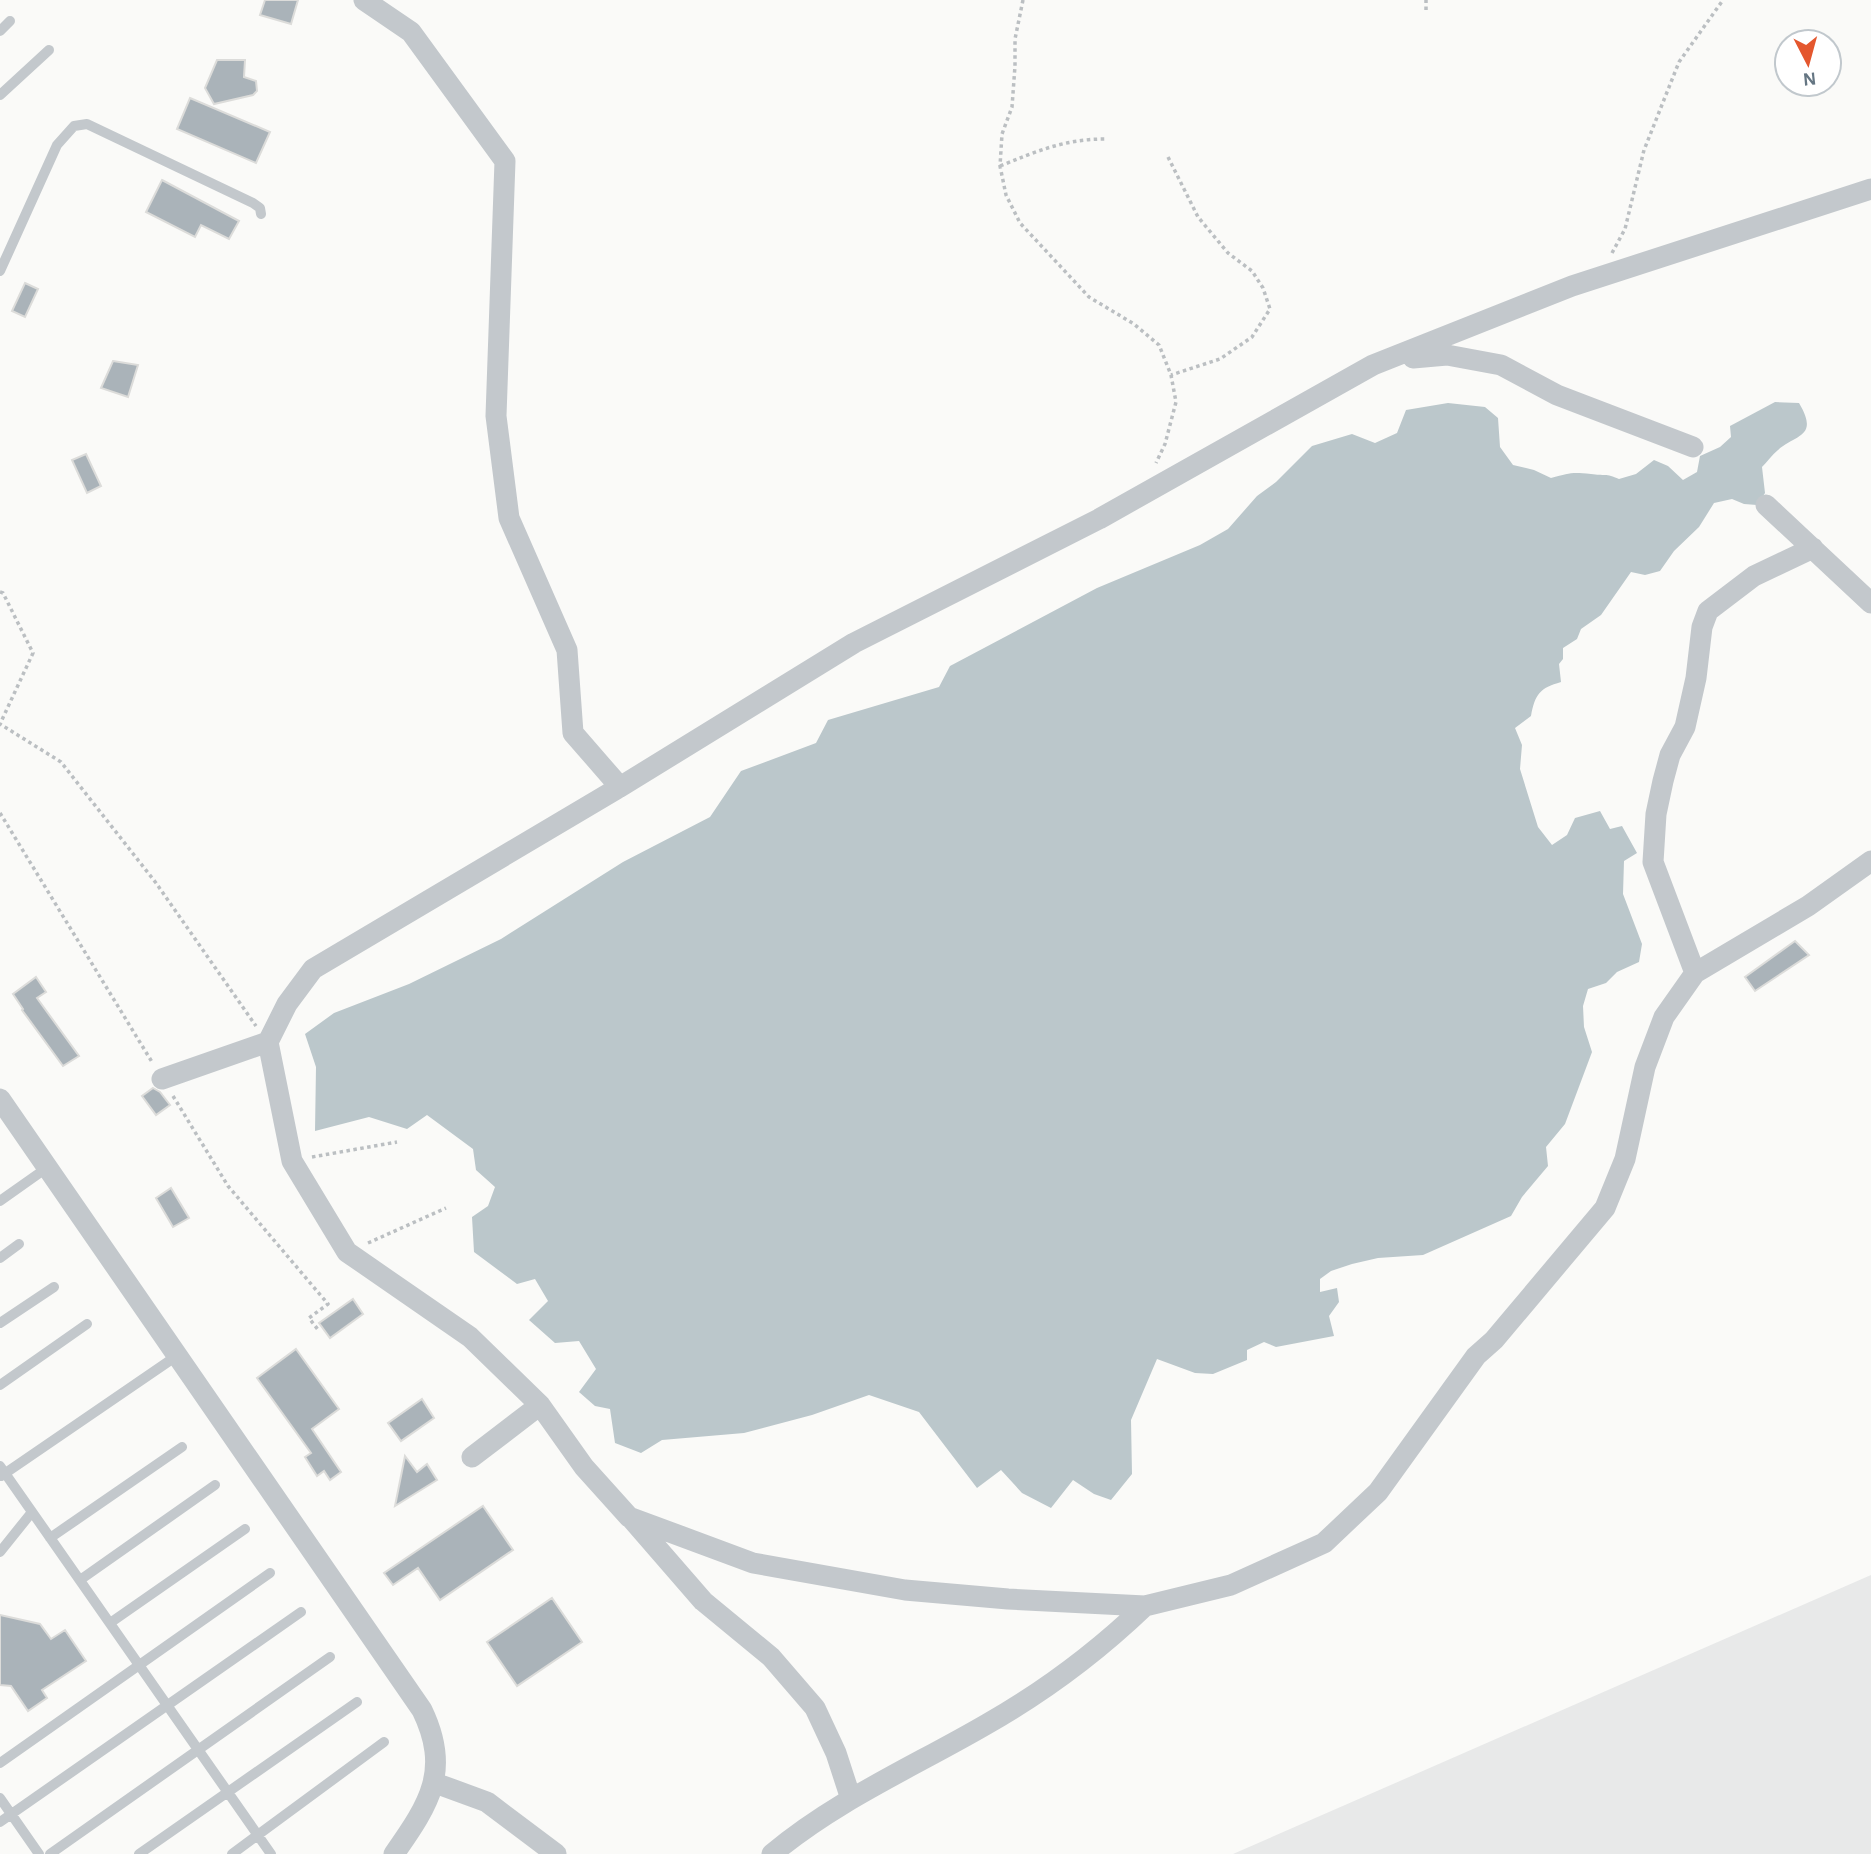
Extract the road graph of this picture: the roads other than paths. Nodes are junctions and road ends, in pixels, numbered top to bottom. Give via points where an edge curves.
1 (364, 0) edge
2 (10, 22) dead end
3 (0, 31) edge
4 (49, 50) dead end
5 (0, 95) edge
6 (1871, 190) edge
7 (261, 214) dead end
8 (0, 271) edge
9 (1390, 360) junction
10 (1693, 447) dead end
11 (1766, 505) dead end
12 (1813, 548) junction
13 (1871, 603) edge
14 (620, 787) junction
15 (1871, 861) edge
16 (1695, 974) junction
17 (268, 1042) junction
18 (162, 1079) dead end
19 (0, 1098) edge
20 (48, 1167) junction
21 (0, 1201) edge
22 (19, 1244) dead end
23 (0, 1258) edge
24 (54, 1287) dead end
25 (0, 1323) edge
26 (87, 1324) dead end
27 (178, 1355) junction
28 (0, 1385) edge
29 (540, 1405) junction
30 (182, 1447) dead end
31 (472, 1457) dead end
32 (2, 1472) edge
33 (215, 1485) dead end
34 (32, 1512) junction
35 (629, 1517) junction
36 (245, 1529) dead end
37 (50, 1538) junction
38 (0, 1552) edge
39 (270, 1573) dead end
40 (80, 1580) junction
41 (1145, 1606) junction
42 (301, 1612) dead end
43 (110, 1623) junction
44 (330, 1657) dead end
45 (139, 1665) junction
46 (357, 1702) dead end
47 (167, 1706) junction
48 (384, 1742) dead end
49 (198, 1749) junction
50 (0, 1763) edge
51 (435, 1783) junction
52 (229, 1793) junction
53 (0, 1798) edge
54 (851, 1799) junction
55 (11, 1814) junction
56 (0, 1822) edge
57 (259, 1836) junction
58 (38, 1854) edge
59 (50, 1854) edge
60 (139, 1854) edge
61 (232, 1854) edge
62 (271, 1854) edge
63 (394, 1854) edge
64 (556, 1854) edge
65 (772, 1854) edge

1 - 14 street via 411,32 505,161 496,416 509,518 567,650 573,733
2 - 3 lane
4 - 5 lane
6 - 9 street via 1572,286
7 - 8 lane via 253,203 172,163 87,124 74,126 57,145
9 - 10 street via 1447,355 1501,365 1558,395
9 - 14 street via 1373,365 1098,519 854,643
11 - 12 street
12 - 13 street
12 - 16 street via 1754,576 1709,611 1702,627 1685,727 1670,755 1656,814 1653,862
14 - 17 street via 313,970 287,1004
15 - 16 street
16 - 41 street via 1664,1017 1649,1055 1625,1159 1605,1208 1476,1356 1378,1492 1324,1543 1231,1585
17 - 18 street
17 - 29 street via 292,1161 346,1252 470,1336
19 - 20 street
20 - 21 lane
20 - 27 street
22 - 23 lane
24 - 25 lane
26 - 28 lane
27 - 32 lane
27 - 51 street via 422,1710 436,1747
29 - 31 street
29 - 35 street via 584,1467
30 - 37 lane
32 - 34 lane
33 - 40 lane
34 - 37 lane
34 - 38 lane
35 - 41 street via 753,1563 892,1588
35 - 54 street via 703,1601 771,1657 815,1708
36 - 43 lane
37 - 40 lane
39 - 45 lane
40 - 43 lane
41 - 54 street via 1065,1675
42 - 47 lane
43 - 45 lane
44 - 49 lane
45 - 47 lane
45 - 50 lane
46 - 52 lane
47 - 49 lane
47 - 55 lane
48 - 57 lane
49 - 52 lane
49 - 59 lane
51 - 63 street
51 - 64 street via 487,1802
52 - 57 lane
52 - 60 lane
53 - 55 lane
54 - 65 street
55 - 56 lane
55 - 58 lane
57 - 61 lane
57 - 62 lane

